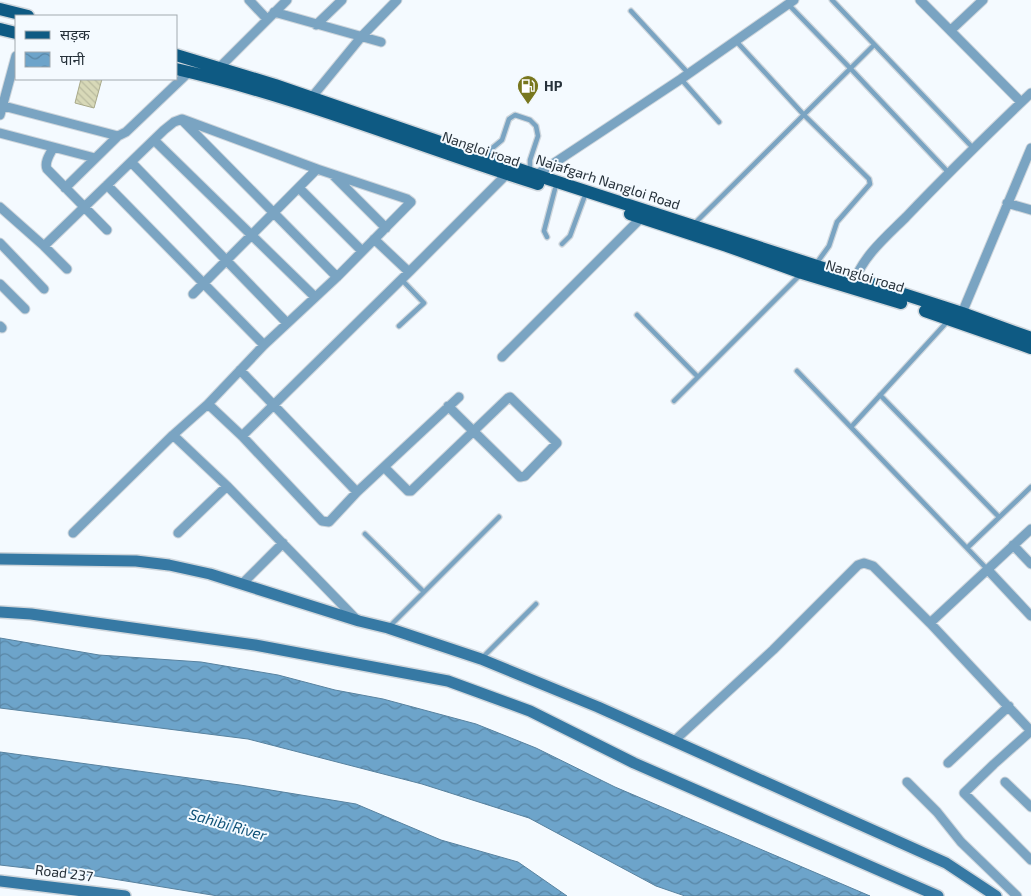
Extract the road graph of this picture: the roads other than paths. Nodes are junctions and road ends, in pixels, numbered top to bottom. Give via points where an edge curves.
1 (249, 0) edge
2 (287, 0) edge
3 (342, 0) edge
4 (397, 0) edge
5 (832, 0) edge
6 (983, 0) edge
7 (791, 2) edge
8 (926, 2) edge
9 (0, 9) edge
10 (631, 11) dead end
11 (274, 12) junction
12 (22, 15) edge
13 (267, 20) junction
14 (316, 25) junction
15 (0, 29) edge
16 (951, 30) junction
17 (15, 33) edge
18 (362, 36) junction
19 (735, 40) junction
20 (381, 42) dead end
21 (874, 45) junction
22 (178, 56) edge
23 (15, 60) edge
24 (219, 68) junction
25 (850, 68) junction
26 (178, 69) edge
27 (190, 72) junction
28 (689, 74) junction
29 (681, 80) junction
30 (243, 81) junction
31 (1031, 94) edge
32 (312, 97) junction
33 (1022, 102) junction
34 (1, 109) edge
35 (804, 115) junction
36 (182, 120) junction
37 (719, 122) dead end
38 (0, 133) edge
39 (118, 136) junction
40 (154, 140) junction
41 (54, 148) junction
42 (974, 148) junction
43 (1031, 148) edge
44 (483, 156) junction
45 (95, 158) junction
46 (131, 162) junction
47 (318, 169) junction
48 (948, 172) junction
49 (332, 174) junction
50 (507, 174) junction
51 (533, 177) junction
52 (107, 185) junction
53 (65, 188) junction
54 (299, 188) junction
55 (555, 189) junction
56 (584, 198) junction
57 (1007, 203) junction
58 (0, 207) edge
59 (84, 207) junction
60 (1031, 210) edge
61 (274, 212) junction
62 (640, 218) junction
63 (694, 225) junction
64 (386, 228) junction
65 (107, 230) dead end
66 (252, 236) junction
67 (547, 237) dead end
68 (374, 239) junction
69 (0, 244) edge
70 (562, 244) dead end
71 (44, 246) junction
72 (362, 252) junction
73 (227, 260) junction
74 (815, 266) junction
75 (67, 269) dead end
76 (409, 272) junction
77 (802, 273) junction
78 (337, 277) junction
79 (401, 279) junction
80 (205, 283) junction
81 (854, 283) junction
82 (0, 284) edge
83 (44, 289) dead end
84 (193, 294) dead end
85 (314, 297) junction
86 (25, 308) dead end
87 (962, 313) junction
88 (637, 315) dead end
89 (949, 319) junction
90 (288, 323) junction
91 (399, 326) dead end
92 (1031, 338) edge
93 (264, 345) junction
94 (1031, 348) edge
95 (502, 357) dead end
96 (240, 370) junction
97 (797, 371) dead end
98 (698, 377) junction
99 (880, 395) junction
100 (459, 397) dead end
101 (674, 401) dead end
102 (208, 404) junction
103 (272, 405) junction
104 (448, 406) junction
105 (852, 426) junction
106 (474, 432) junction
107 (174, 434) junction
108 (242, 436) junction
109 (384, 467) junction
110 (227, 486) junction
111 (1031, 487) edge
112 (357, 492) junction
113 (999, 517) junction
114 (499, 518) dead end
115 (1031, 528) edge
116 (73, 533) dead end
117 (178, 533) dead end
118 (366, 534) dead end
119 (283, 542) junction
120 (1013, 545) junction
121 (967, 548) junction
122 (0, 559) edge
123 (1031, 564) edge
124 (988, 570) junction
125 (242, 584) junction
126 (424, 592) junction
127 (536, 604) dead end
128 (0, 612) edge
129 (1031, 616) edge
130 (359, 621) junction
131 (930, 623) junction
132 (388, 628) junction
133 (481, 659) junction
134 (1008, 706) junction
135 (1031, 731) edge
136 (674, 741) junction
137 (948, 763) dead end
138 (907, 782) dead end
139 (1004, 782) dead end
140 (1031, 807) edge
141 (1031, 860) edge
142 (0, 880) edge
143 (61, 892) edge
144 (125, 896) edge
145 (938, 896) edge
146 (996, 896) edge
147 (1017, 896) edge

1 - 13 street
2 - 11 street
3 - 14 street
4 - 18 street
5 - 21 lane
6 - 16 street
7 - 19 street
7 - 25 lane
8 - 16 street
9 - 12 main road
10 - 28 lane
11 - 13 street
11 - 14 street
13 - 24 street
14 - 18 street
15 - 17 main road
16 - 33 street
18 - 20 street
18 - 32 street
19 - 28 street
19 - 35 lane
21 - 25 lane
21 - 42 lane
22 - 24 main road, Najafgarh Nangloi Road
23 - 34 street
24 - 30 main road, Najafgarh Nangloi Road
25 - 35 lane
25 - 48 lane
26 - 27 main road, Nangloi road
27 - 30 main road, Nangloi road
27 - 39 street
28 - 29 street
29 - 37 lane
29 - 51 street
30 - 32 main road, Najafgarh Nangloi Road
30 - 50 main road, Nangloi road
31 - 33 street
32 - 44 main road, Najafgarh Nangloi Road
33 - 42 street
34 - 39 street
35 - 63 lane
35 - 74 lane via 870,182 837,222 829,246
36 - 40 street via 174,122
36 - 47 street
36 - 61 street
38 - 41 street
39 - 45 street
40 - 46 street
40 - 66 street
41 - 45 street
41 - 53 street via 45,166
42 - 48 street
43 - 57 street
44 - 51 main road, Najafgarh Nangloi Road
44 - 51 lane via 502,140 509,119 515,114 530,120 536,126 538,136 530,160
45 - 53 street
46 - 52 street
46 - 73 street
47 - 49 street
47 - 54 street
48 - 81 street via 872,253
49 - 64 street
49 - 64 street via 410,201 409,206
50 - 51 main road, Nangloi road
50 - 76 street
51 - 55 main road, Nangloi road
51 - 63 main road, Najafgarh Nangloi Road
52 - 59 street
52 - 80 street
53 - 59 street
54 - 61 street
54 - 72 street
55 - 56 main road, Nangloi road
55 - 67 lane via 544,231
56 - 62 main road, Nangloi road
56 - 70 lane via 570,236
57 - 60 street
57 - 87 street
58 - 71 street
59 - 65 street
59 - 71 street
61 - 66 street
61 - 78 street
62 - 77 main road, Nangloi road
62 - 95 street
63 - 74 main road, Najafgarh Nangloi Road
64 - 68 street
66 - 73 street
66 - 85 street
68 - 72 street
68 - 76 street
69 - 83 street
71 - 75 street
72 - 78 street
73 - 80 street
73 - 90 street
74 - 81 main road, Najafgarh Nangloi Road
76 - 79 street
77 - 81 main road, Nangloi road
77 - 98 lane
78 - 85 street
79 - 91 lane via 424,302
79 - 103 street
80 - 84 street
80 - 93 street
81 - 87 main road, Najafgarh Nangloi Road
81 - 89 main road, Nangloi road
82 - 86 street
85 - 90 street
87 - 92 main road, Najafgarh Nangloi Road
88 - 98 lane
89 - 94 main road, Nangloi road
89 - 99 lane
90 - 93 street
93 - 96 street
96 - 102 street
96 - 103 street
97 - 105 lane
98 - 101 lane
99 - 105 lane
99 - 113 lane
100 - 104 street
102 - 107 street
102 - 108 street
103 - 108 street
103 - 112 street
104 - 106 street
104 - 109 street
105 - 121 lane
106 - 106 street via 522,478 557,443 510,397
106 - 109 street via 411,491
107 - 110 street
107 - 116 street
108 - 112 street via 322,521 329,522
109 - 112 street
110 - 117 street
110 - 119 street
111 - 113 lane
113 - 121 lane
114 - 126 lane
115 - 120 street
118 - 126 lane
119 - 125 street
119 - 130 street
120 - 123 street
120 - 124 street
121 - 124 lane
122 - 125 street via 158,563
124 - 129 street
124 - 131 street
125 - 130 street
126 - 132 lane
127 - 133 lane
128 - 145 street via 246,643 448,681 530,711 634,763
130 - 132 street
131 - 134 street
131 - 136 street via 873,566 861,563
132 - 133 street
133 - 136 street
134 - 135 street
134 - 137 street
135 - 141 street via 964,793
136 - 146 street via 946,863
138 - 147 street
139 - 140 street
142 - 143 street, Road 237
143 - 144 street, Road 237

